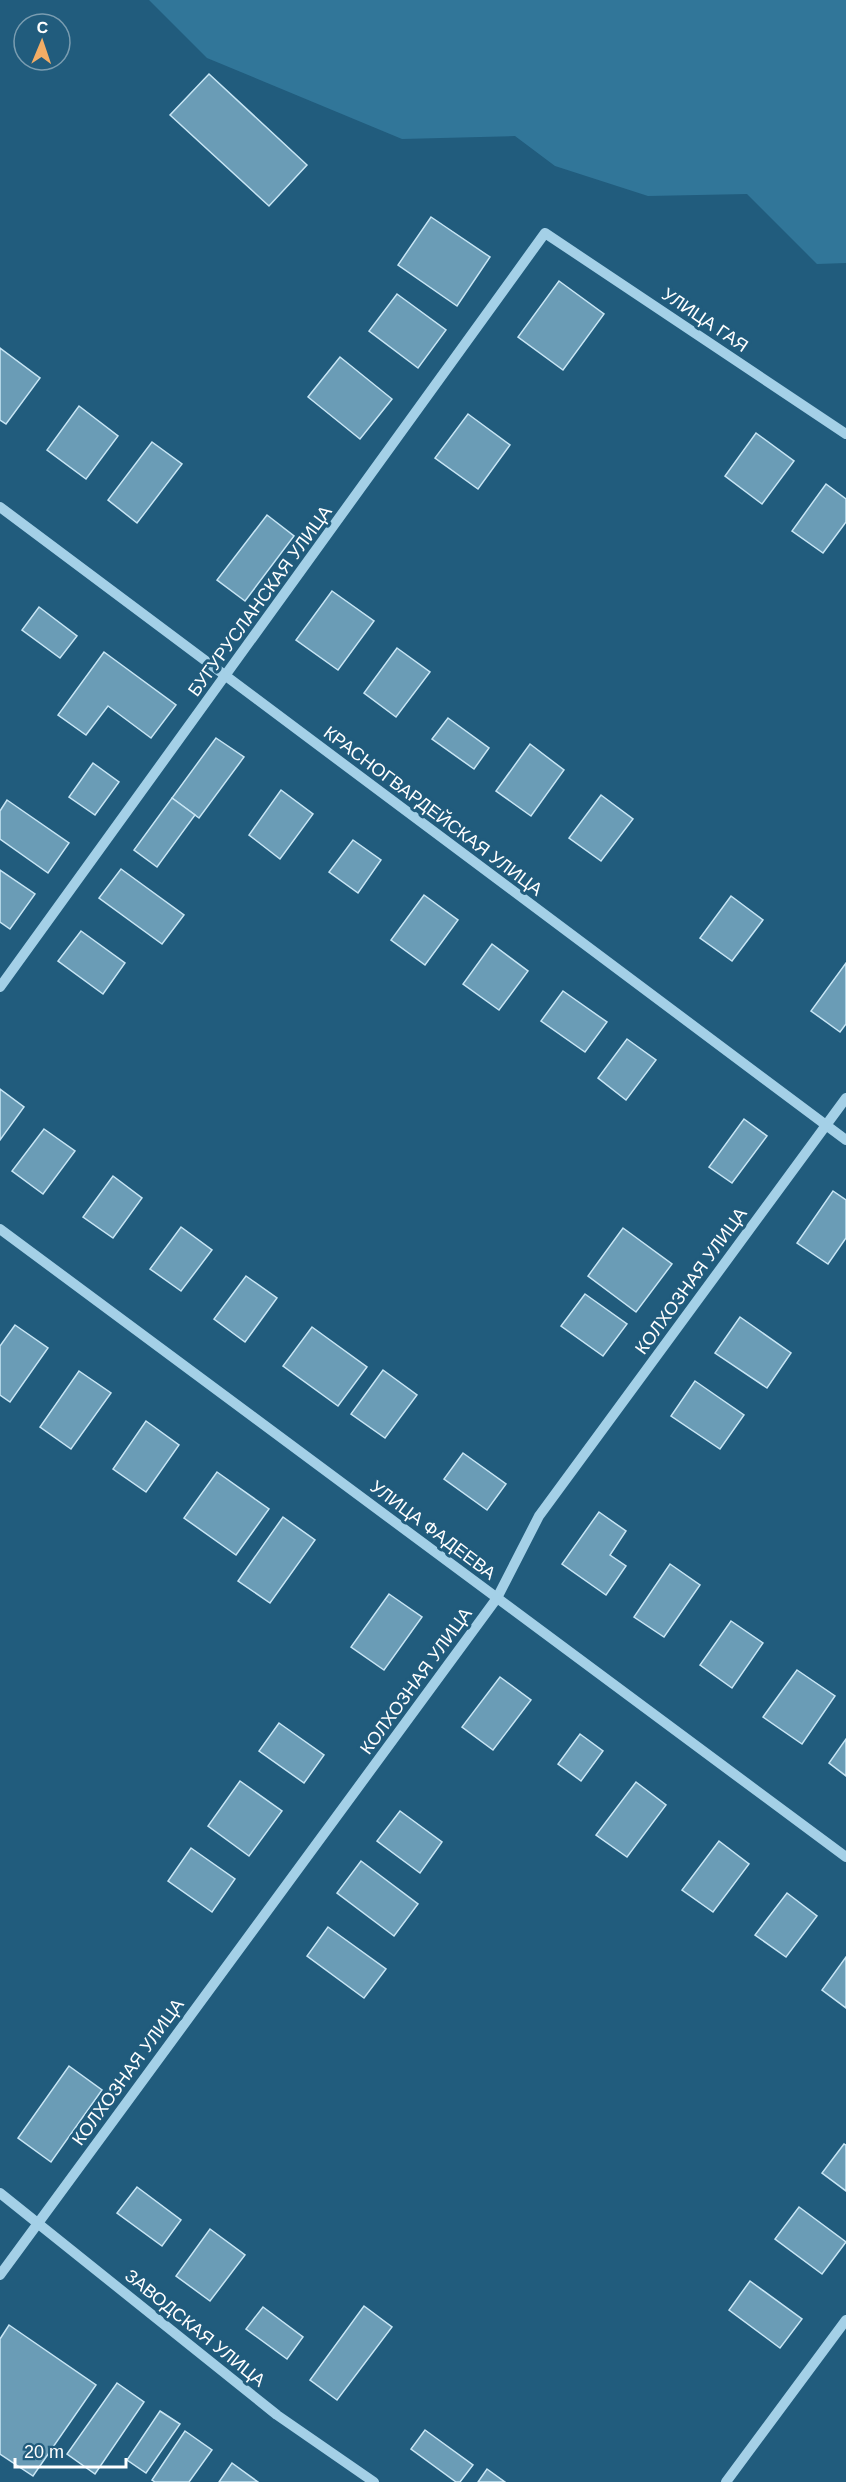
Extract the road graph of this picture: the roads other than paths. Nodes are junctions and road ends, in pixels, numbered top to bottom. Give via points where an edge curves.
1 (545, 233) joint
2 (846, 434) edge
3 (0, 507) edge
4 (226, 677) junction
5 (0, 987) edge
6 (846, 1098) edge
7 (825, 1126) junction
8 (846, 1140) edge
9 (0, 1229) edge
10 (497, 1598) junction
11 (846, 1857) edge
12 (0, 2193) edge
13 (37, 2223) junction
14 (0, 2275) edge
15 (846, 2320) edge
16 (374, 2482) edge
17 (726, 2482) edge

1 - 2 street, УЛИЦА ГАЯ
1 - 4 street, БУГУРУСЛАНСКАЯ УЛИЦА
3 - 4 street, КРАСНОГВАРДЕЙСКАЯ УЛИЦА
4 - 5 street, БУГУРУСЛАНСКАЯ УЛИЦА
4 - 7 street, КРАСНОГВАРДЕЙСКАЯ УЛИЦА
6 - 7 street, КОЛХОЗНАЯ УЛИЦА
7 - 8 street, КРАСНОГВАРДЕЙСКАЯ УЛИЦА
7 - 10 street, КОЛХОЗНАЯ УЛИЦА via 539,1516
9 - 10 street, УЛИЦА ФАДЕЕВА
10 - 11 street, УЛИЦА ФАДЕЕВА
10 - 13 street, КОЛХОЗНАЯ УЛИЦА
12 - 13 street, ЗАВОДСКАЯ УЛИЦА
13 - 14 street, КОЛХОЗНАЯ УЛИЦА
13 - 16 street, ЗАВОДСКАЯ УЛИЦА via 277,2415
15 - 17 street

